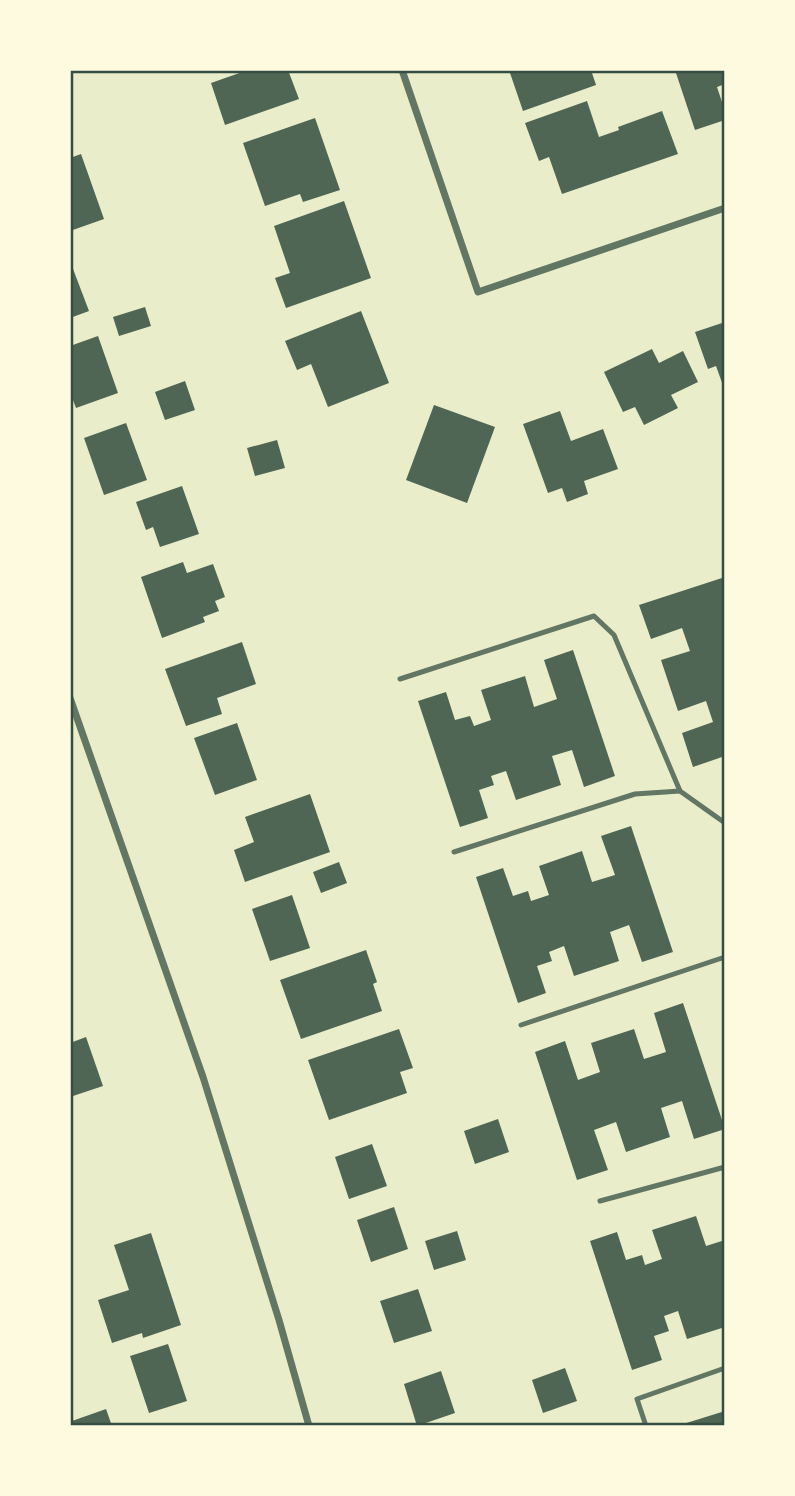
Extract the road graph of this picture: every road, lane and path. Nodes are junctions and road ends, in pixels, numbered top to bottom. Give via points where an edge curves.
1 (402, 70) edge
2 (725, 208) edge
3 (400, 679) dead end
4 (70, 698) edge
5 (680, 791) junction
6 (725, 823) edge
7 (454, 852) dead end
8 (725, 957) edge
9 (521, 1025) dead end
10 (725, 1167) edge
11 (600, 1200) dead end
12 (725, 1368) edge
13 (309, 1426) edge
14 (646, 1426) edge

1 - 2 street via 478,292
3 - 5 lane via 593,616 614,635
4 - 13 street via 203,1077
5 - 6 lane
5 - 7 lane via 635,794
8 - 9 lane
10 - 11 lane
12 - 14 lane via 637,1399

